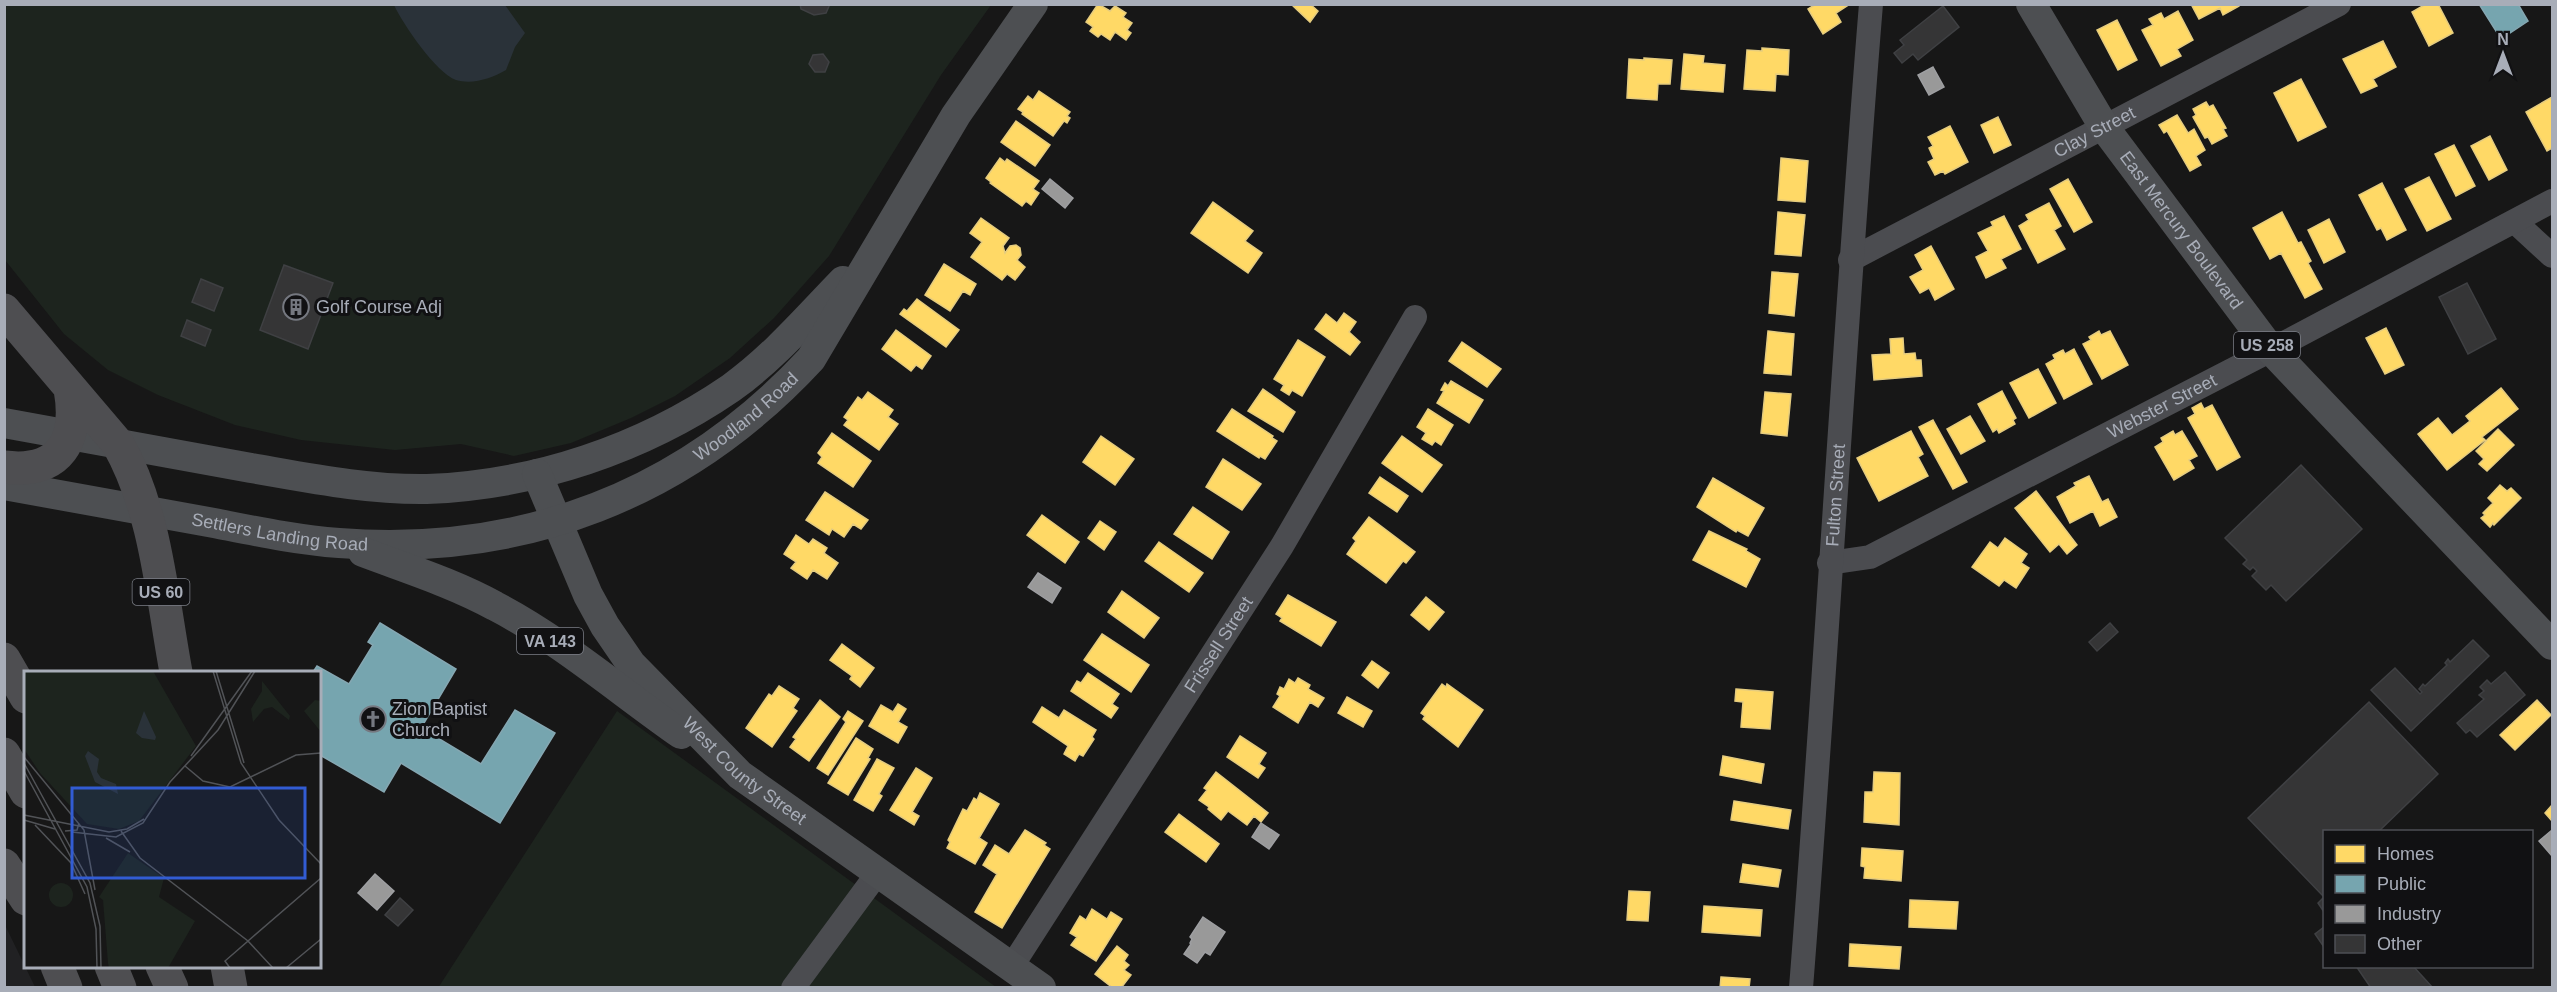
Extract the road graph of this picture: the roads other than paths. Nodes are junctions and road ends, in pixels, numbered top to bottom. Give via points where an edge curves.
1 (1033, 4) edge
2 (1871, 4) edge
3 (2031, 4) edge
4 (2339, 4) edge
5 (2104, 126) junction
6 (2553, 201) edge
7 (2515, 222) junction
8 (878, 244) junction
9 (2553, 256) edge
10 (1850, 260) junction
11 (4, 310) edge
12 (1415, 317) dead end
13 (2271, 350) junction
14 (70, 389) junction
15 (4, 423) edge
16 (70, 435) junction
17 (118, 444) junction
18 (4, 467) edge
19 (537, 474) junction
20 (4, 485) edge
21 (146, 512) junction
22 (557, 523) junction
23 (340, 543) junction
24 (1829, 563) junction
25 (2553, 645) edge
26 (4, 659) edge
27 (176, 671) edge
28 (24, 694) edge
29 (4, 754) edge
30 (740, 775) junction
31 (24, 789) edge
32 (4, 865) edge
33 (877, 874) junction
34 (24, 896) edge
35 (1012, 966) junction
36 (58, 968) edge
37 (112, 968) edge
38 (163, 968) edge
39 (227, 968) edge
40 (66, 987) edge
41 (120, 987) edge
42 (172, 987) edge
43 (231, 987) edge
44 (793, 987) edge
45 (1041, 987) edge
46 (1801, 987) edge

1 - 8 main road, Woodland Road via 956,115
2 - 10 street, Fulton Street
3 - 5 main road, East Mercury Boulevard / US 258
4 - 5 street, Clay Street
5 - 10 street, Clay Street
5 - 13 main road, East Mercury Boulevard / US 258
6 - 7 street, Webster Street
7 - 9 street
7 - 13 street, Webster Street
8 - 19 main road, Woodland Road via 788,338 730,388 630,443
8 - 22 main road, Woodland Road via 811,359 782,390 725,437 677,469
10 - 24 street, Fulton Street
11 - 14 highway
12 - 35 street, Frissell Street via 1282,546
13 - 24 street, Webster Street via 1870,557
13 - 25 main road, East Mercury Boulevard / US 258
14 - 16 highway via 74,411
14 - 17 highway
15 - 16 main road
16 - 17 main road
16 - 18 highway via 49,462 27,468
17 - 19 main road via 383,488 471,485
17 - 21 highway, US 60
19 - 22 main road, West County Street / VA 143
20 - 21 main road, Settlers Landing Road / VA 143
21 - 23 main road, Settlers Landing Road / VA 143
21 - 27 highway, US 60
22 - 23 main road, Settlers Landing Road via 445,542
22 - 30 main road, West County Street / VA 143 via 588,595 631,664
23 - 30 main road, VA 143 via 438,578 498,607
24 - 46 street, Fulton Street via 1823,712
26 - 28 highway
29 - 31 highway
30 - 33 main road, West County Street / VA 143
32 - 34 highway
33 - 35 main road, West County Street / VA 143
33 - 44 street
35 - 45 main road, West County Street / VA 143
36 - 40 highway
37 - 41 highway
38 - 42 highway
39 - 43 highway

